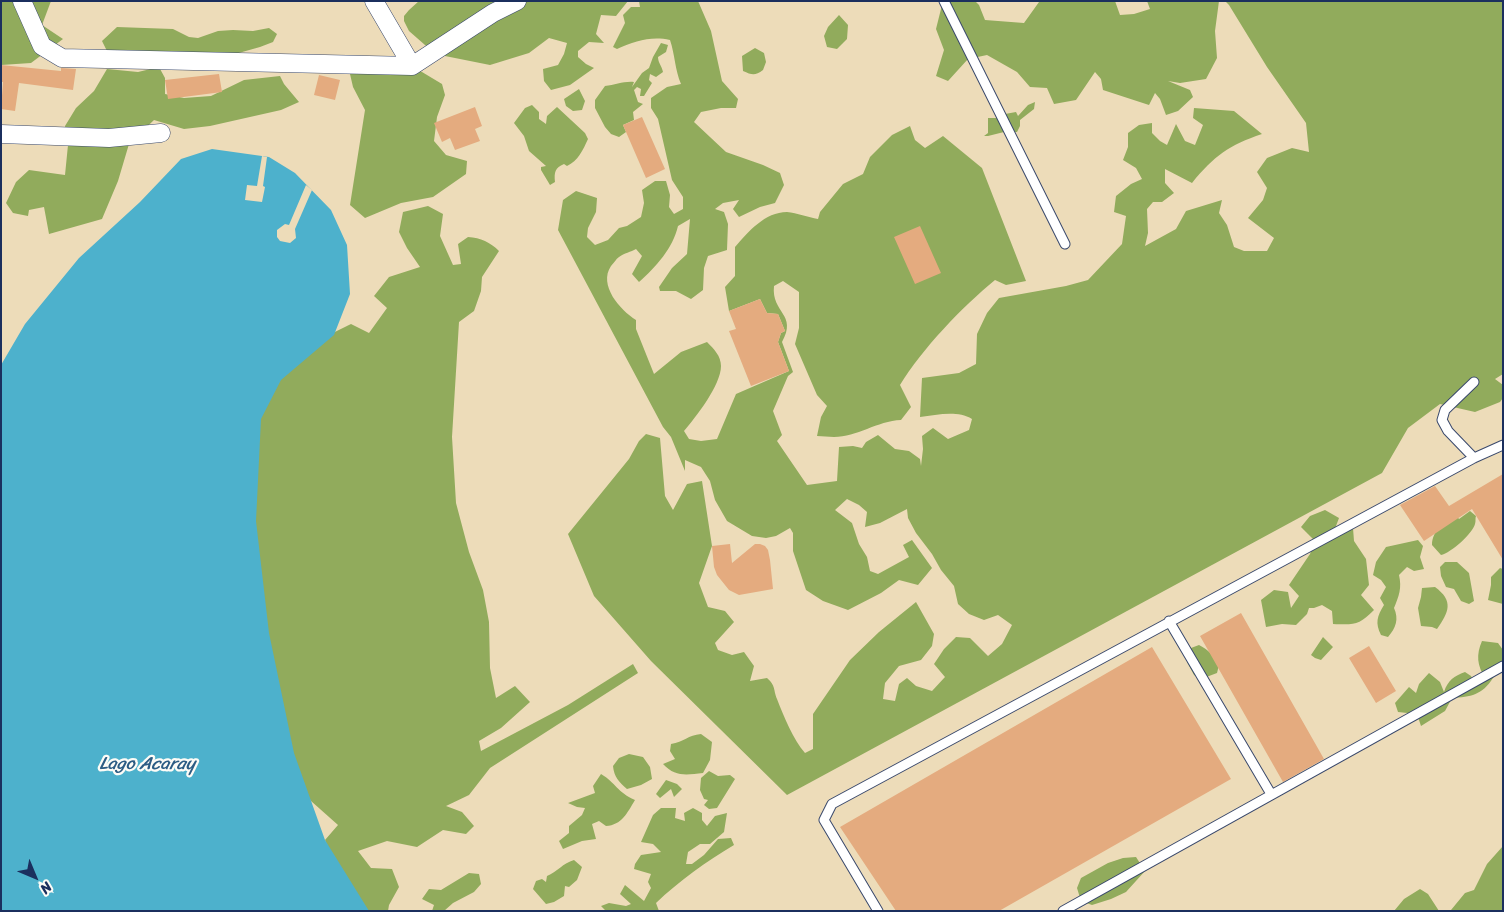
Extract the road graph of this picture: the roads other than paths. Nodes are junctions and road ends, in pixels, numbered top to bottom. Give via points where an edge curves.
1 (22, 1) edge
2 (374, 1) edge
3 (517, 1) edge
4 (944, 1) edge
5 (412, 66) junction
6 (161, 133) dead end
7 (1, 134) edge
8 (1065, 244) dead end
9 (1474, 382) dead end
10 (1503, 445) edge
11 (1474, 458) junction
12 (1169, 621) junction
13 (1503, 666) edge
14 (1272, 794) junction
15 (878, 911) edge
16 (1063, 911) edge

1 - 5 street via 42,46 62,58
2 - 5 street
3 - 5 street
4 - 8 lane
6 - 7 street via 109,138
9 - 11 lane via 1445,410 1442,420
10 - 11 lane
11 - 12 lane
12 - 14 lane
12 - 15 lane via 832,804 824,820
13 - 14 lane
14 - 16 lane

